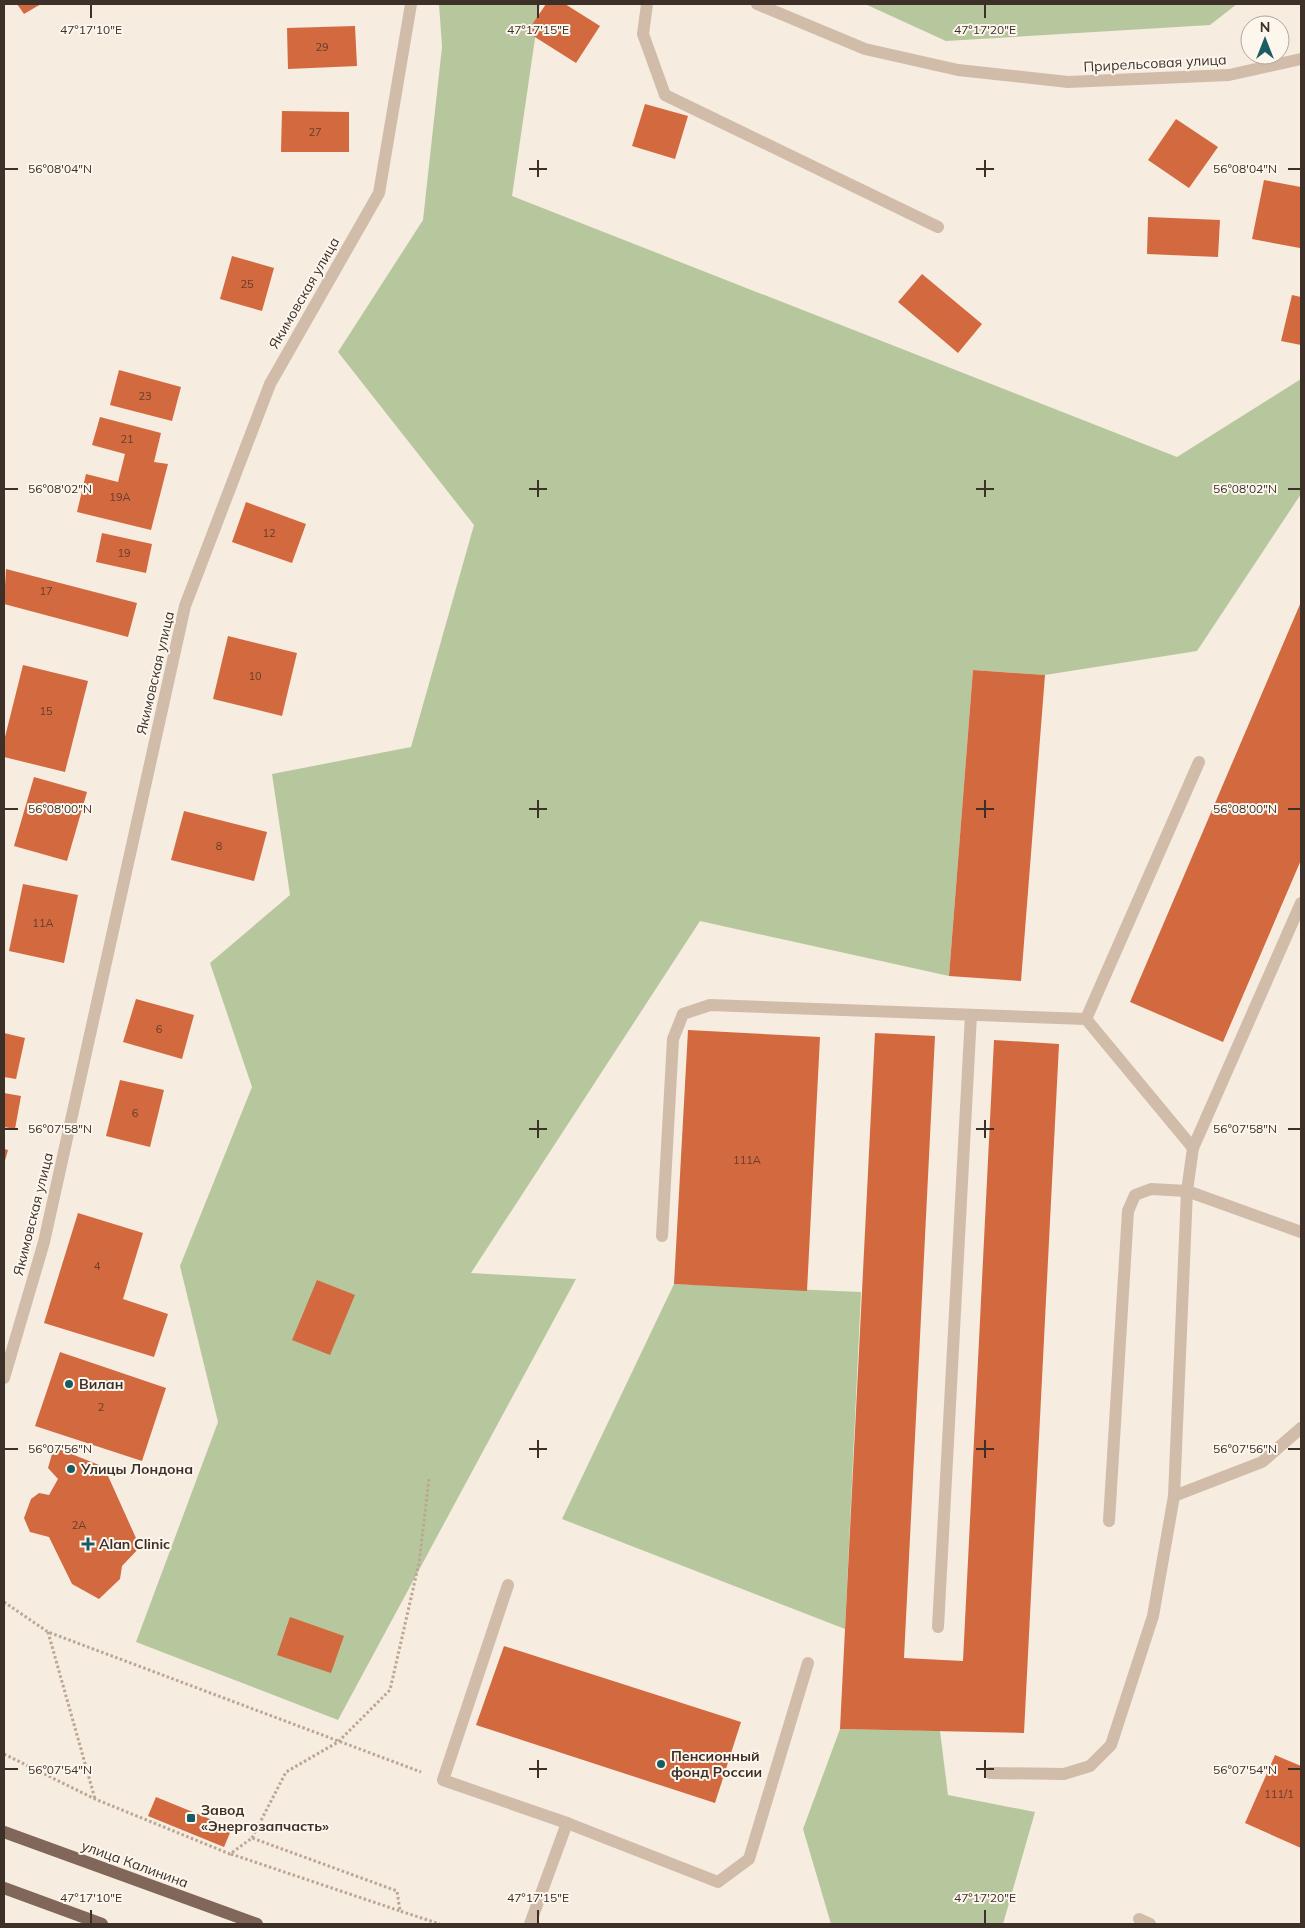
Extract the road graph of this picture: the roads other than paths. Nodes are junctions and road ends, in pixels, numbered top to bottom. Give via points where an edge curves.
1 (410, 4) edge
2 (647, 4) edge
3 (757, 4) edge
4 (1301, 59) edge
5 (938, 226) dead end
6 (1199, 762) dead end
7 (1301, 904) edge
8 (971, 1015) junction
9 (1086, 1019) junction
10 (1193, 1148) junction
11 (1187, 1191) junction
12 (1301, 1232) edge
13 (662, 1236) dead end
14 (4, 1378) edge
15 (1301, 1428) edge
16 (1174, 1496) junction
17 (1109, 1521) dead end
18 (508, 1585) dead end
19 (938, 1627) dead end
20 (808, 1663) dead end
21 (990, 1773) dead end
22 (568, 1822) junction
23 (4, 1832) edge
24 (4, 1888) edge
25 (102, 1924) edge
26 (257, 1924) edge
27 (530, 1924) edge

1 - 14 street, Якимовская улица via 379,193 270,384 185,606 44,1242
2 - 5 street via 643,34 665,95
3 - 4 street, Прирельсовая улица via 866,49 958,70 1068,82 1229,75
6 - 9 street
7 - 10 street
8 - 9 street
8 - 13 street via 710,1005 683,1014 673,1040
8 - 19 street
9 - 10 street
10 - 11 street
11 - 12 street
11 - 16 street
11 - 17 street via 1151,1189 1135,1195 1128,1211
15 - 16 street via 1262,1462
16 - 21 street via 1153,1616 1111,1745 1090,1766 1064,1774
18 - 22 street via 443,1780
20 - 22 street via 749,1859 718,1882
22 - 27 street
23 - 26 main road, улица Калинина
24 - 25 main road

